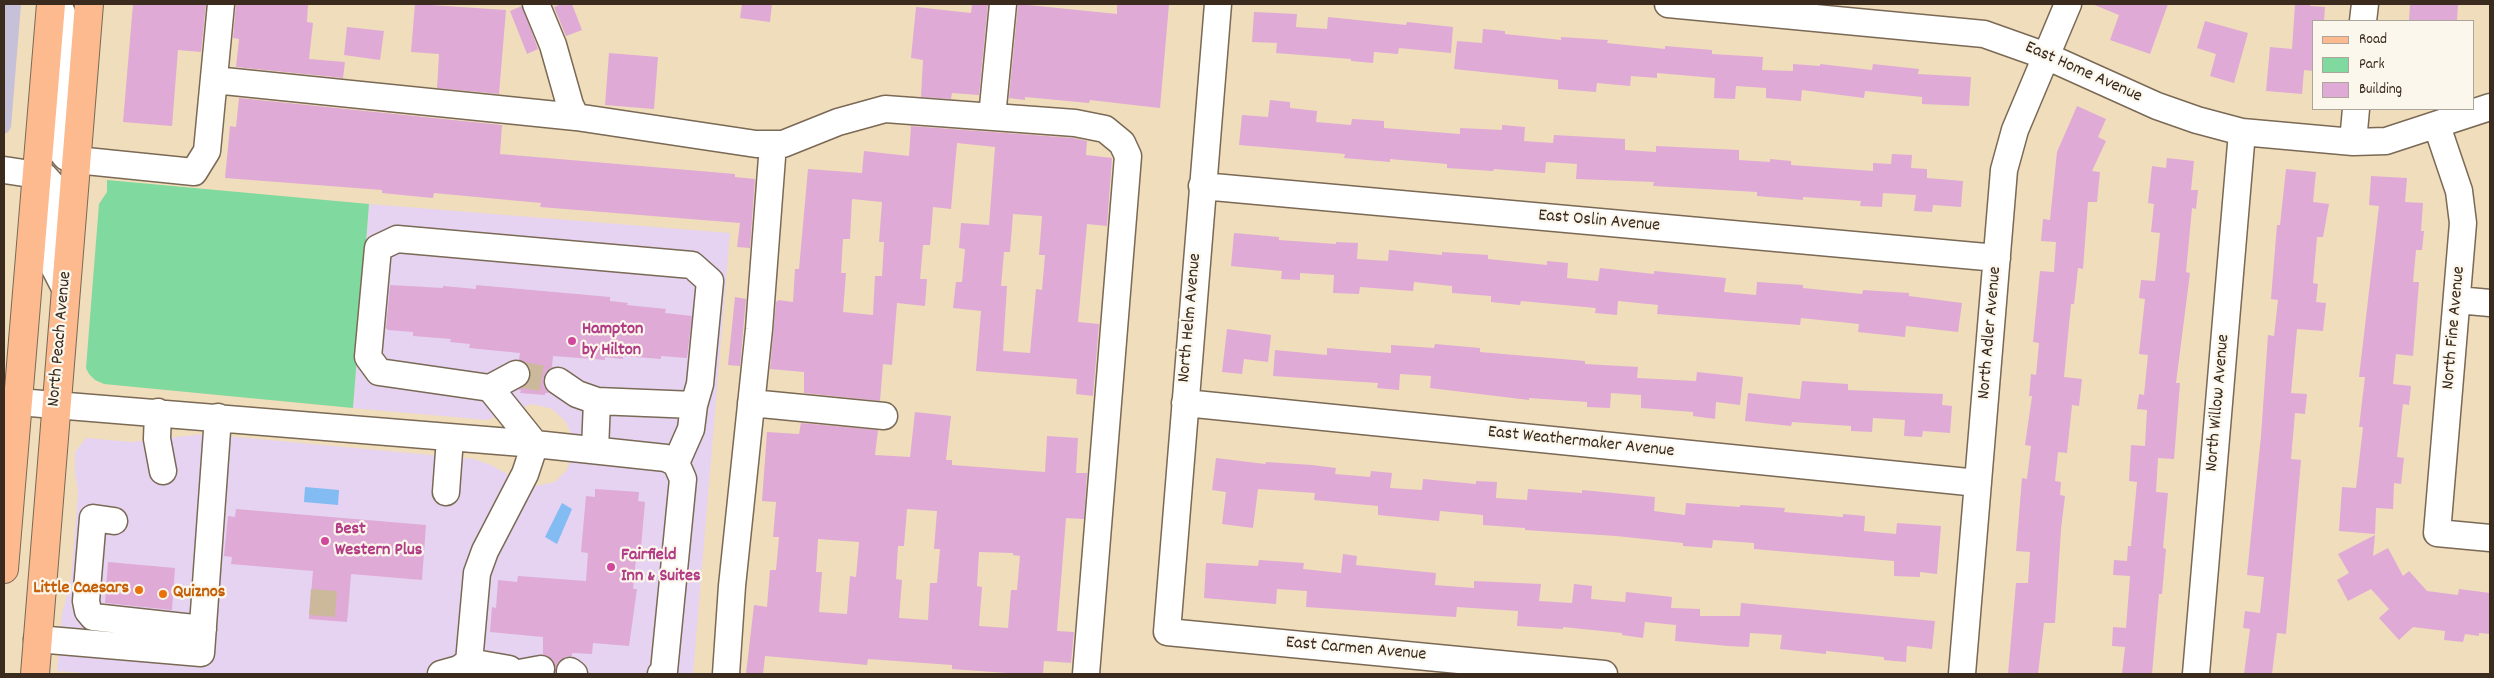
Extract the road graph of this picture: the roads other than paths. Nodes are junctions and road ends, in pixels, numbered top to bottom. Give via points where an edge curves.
1 (51, 4) edge
2 (58, 4) edge
3 (89, 4) edge
4 (221, 4) edge
5 (536, 4) edge
6 (1003, 4) edge
7 (1218, 4) edge
8 (1668, 4) edge
9 (2068, 4) edge
10 (2365, 4) edge
11 (2363, 20) edge
12 (2046, 56) junction
13 (214, 80) junction
14 (2490, 107) edge
15 (2356, 110) edge
16 (576, 117) junction
17 (992, 117) junction
18 (2437, 126) junction
19 (2242, 132) junction
20 (2353, 142) junction
21 (773, 144) junction
22 (76, 160) junction
23 (4, 170) edge
24 (38, 174) junction
25 (1202, 186) junction
26 (1997, 258) junction
27 (65, 288) junction
28 (2457, 300) junction
29 (2490, 303) edge
30 (516, 374) tunnel mouth
31 (558, 381) tunnel mouth
32 (490, 388) junction
33 (597, 401) junction
34 (18, 402) junction
35 (751, 403) junction
36 (1184, 403) junction
37 (56, 404) junction
38 (694, 405) junction
39 (158, 412) junction
40 (884, 416) dead end
41 (218, 417) junction
42 (450, 438) junction
43 (535, 444) junction
44 (595, 450) junction
45 (676, 463) junction
46 (163, 471) dead end
47 (1978, 483) junction
48 (446, 492) dead end
49 (114, 521) dead end
50 (2490, 538) edge
51 (4, 570) edge
52 (203, 629) junction
53 (1167, 632) joint
54 (37, 638) junction
55 (469, 662) junction
56 (541, 669) dead end
57 (34, 674) edge
58 (441, 674) edge
59 (514, 674) edge
60 (661, 674) edge
61 (726, 674) edge
62 (1086, 674) edge
63 (1604, 674) edge
64 (1962, 674) edge
65 (2196, 674) edge

1 - 24 main road
2 - 22 street via 66,22 58,142 66,157
3 - 22 main road, North Peach Avenue
4 - 13 street
5 - 16 street
6 - 17 street
7 - 25 street, North Helm Avenue
8 - 12 street, East Home Avenue via 1959,31 2008,41
9 - 12 street, North Adler Avenue
10 - 11 street
12 - 19 street, East Home Avenue via 2157,106
12 - 26 street, North Adler Avenue via 2014,130 2004,170
13 - 16 street
13 - 22 street via 208,151 194,172
14 - 18 street, East Home Avenue
15 - 20 street
16 - 21 street
17 - 21 street via 885,109 838,122 783,144
17 - 62 street via 1075,123 1105,129 1122,143 1128,156
18 - 20 street, East Home Avenue via 2386,141
18 - 28 street, North Fine Avenue via 2459,191 2463,223
19 - 20 street, East Home Avenue
19 - 65 street, North Willow Avenue
21 - 35 street
22 - 27 main road, North Peach Avenue
23 - 24 street
24 - 27 street via 54,187 51,261
24 - 34 main road
25 - 26 street, East Oslin Avenue
25 - 36 street, North Helm Avenue
26 - 47 street, North Adler Avenue
27 - 37 main road, North Peach Avenue
28 - 29 street
28 - 50 street, North Fine Avenue via 2437,533
30 - 32 street
31 - 33 street via 577,394
32 - 38 street via 379,372 368,357 378,248 398,240 692,265 710,281 700,384
32 - 43 street
33 - 38 street
33 - 44 street
34 - 37 street
34 - 51 main road
35 - 40 street
35 - 61 street
36 - 47 street, East Weathermaker Avenue
36 - 53 street, North Helm Avenue
37 - 39 street
37 - 54 main road, North Peach Avenue
38 - 45 street via 691,429
39 - 41 street
39 - 46 street via 157,439
41 - 42 street
41 - 52 street
42 - 43 street
42 - 48 street
43 - 44 street
43 - 55 street via 525,474 477,573
44 - 45 street via 666,458
45 - 60 street via 683,479 664,671
47 - 64 street, North Adler Avenue
49 - 52 street via 93,518 86,601 88,611 93,617
52 - 54 street via 201,653
53 - 63 street, East Carmen Avenue
54 - 57 main road, North Peach Avenue
55 - 58 street
55 - 59 street via 509,669
56 - 59 street

